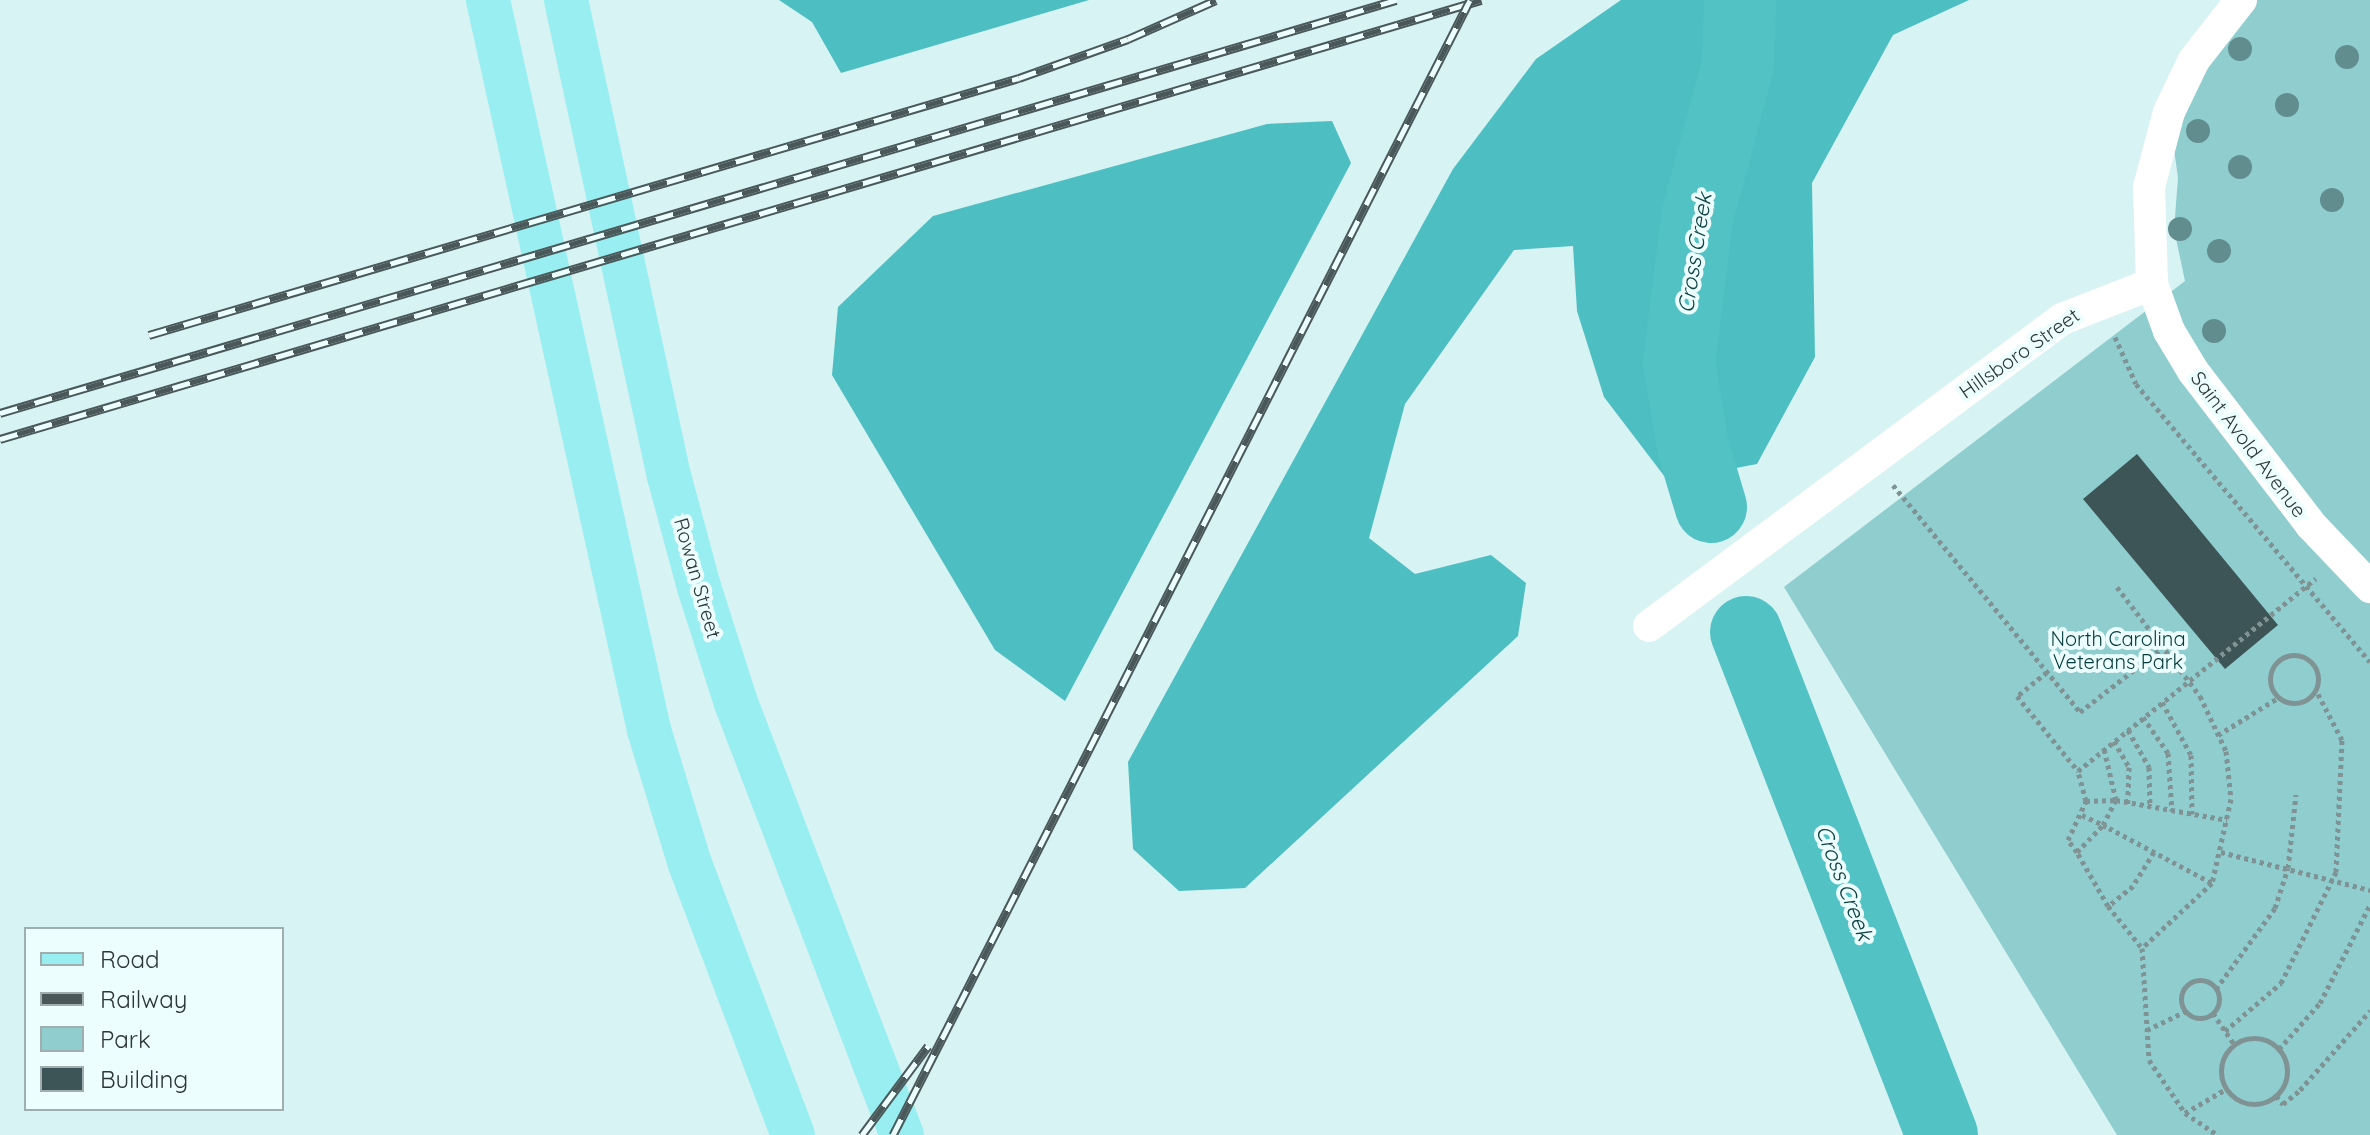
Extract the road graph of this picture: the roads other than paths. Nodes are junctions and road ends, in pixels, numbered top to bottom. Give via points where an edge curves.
1 (488, 0) edge
2 (566, 0) edge
3 (2241, 0) edge
4 (2152, 284) junction
5 (2370, 587) edge
6 (1649, 626) dead end
7 (786, 1117) edge
8 (902, 1135) edge

1 - 7 main road via 622,622 661,769 690,864
2 - 8 main road, Rowan Street via 669,476 712,630
3 - 4 street via 2194,60 2169,112 2149,187
4 - 5 street, Saint Avold Avenue via 2169,331 2193,371 2341,559
4 - 6 street, Hillsboro Street via 2062,319

